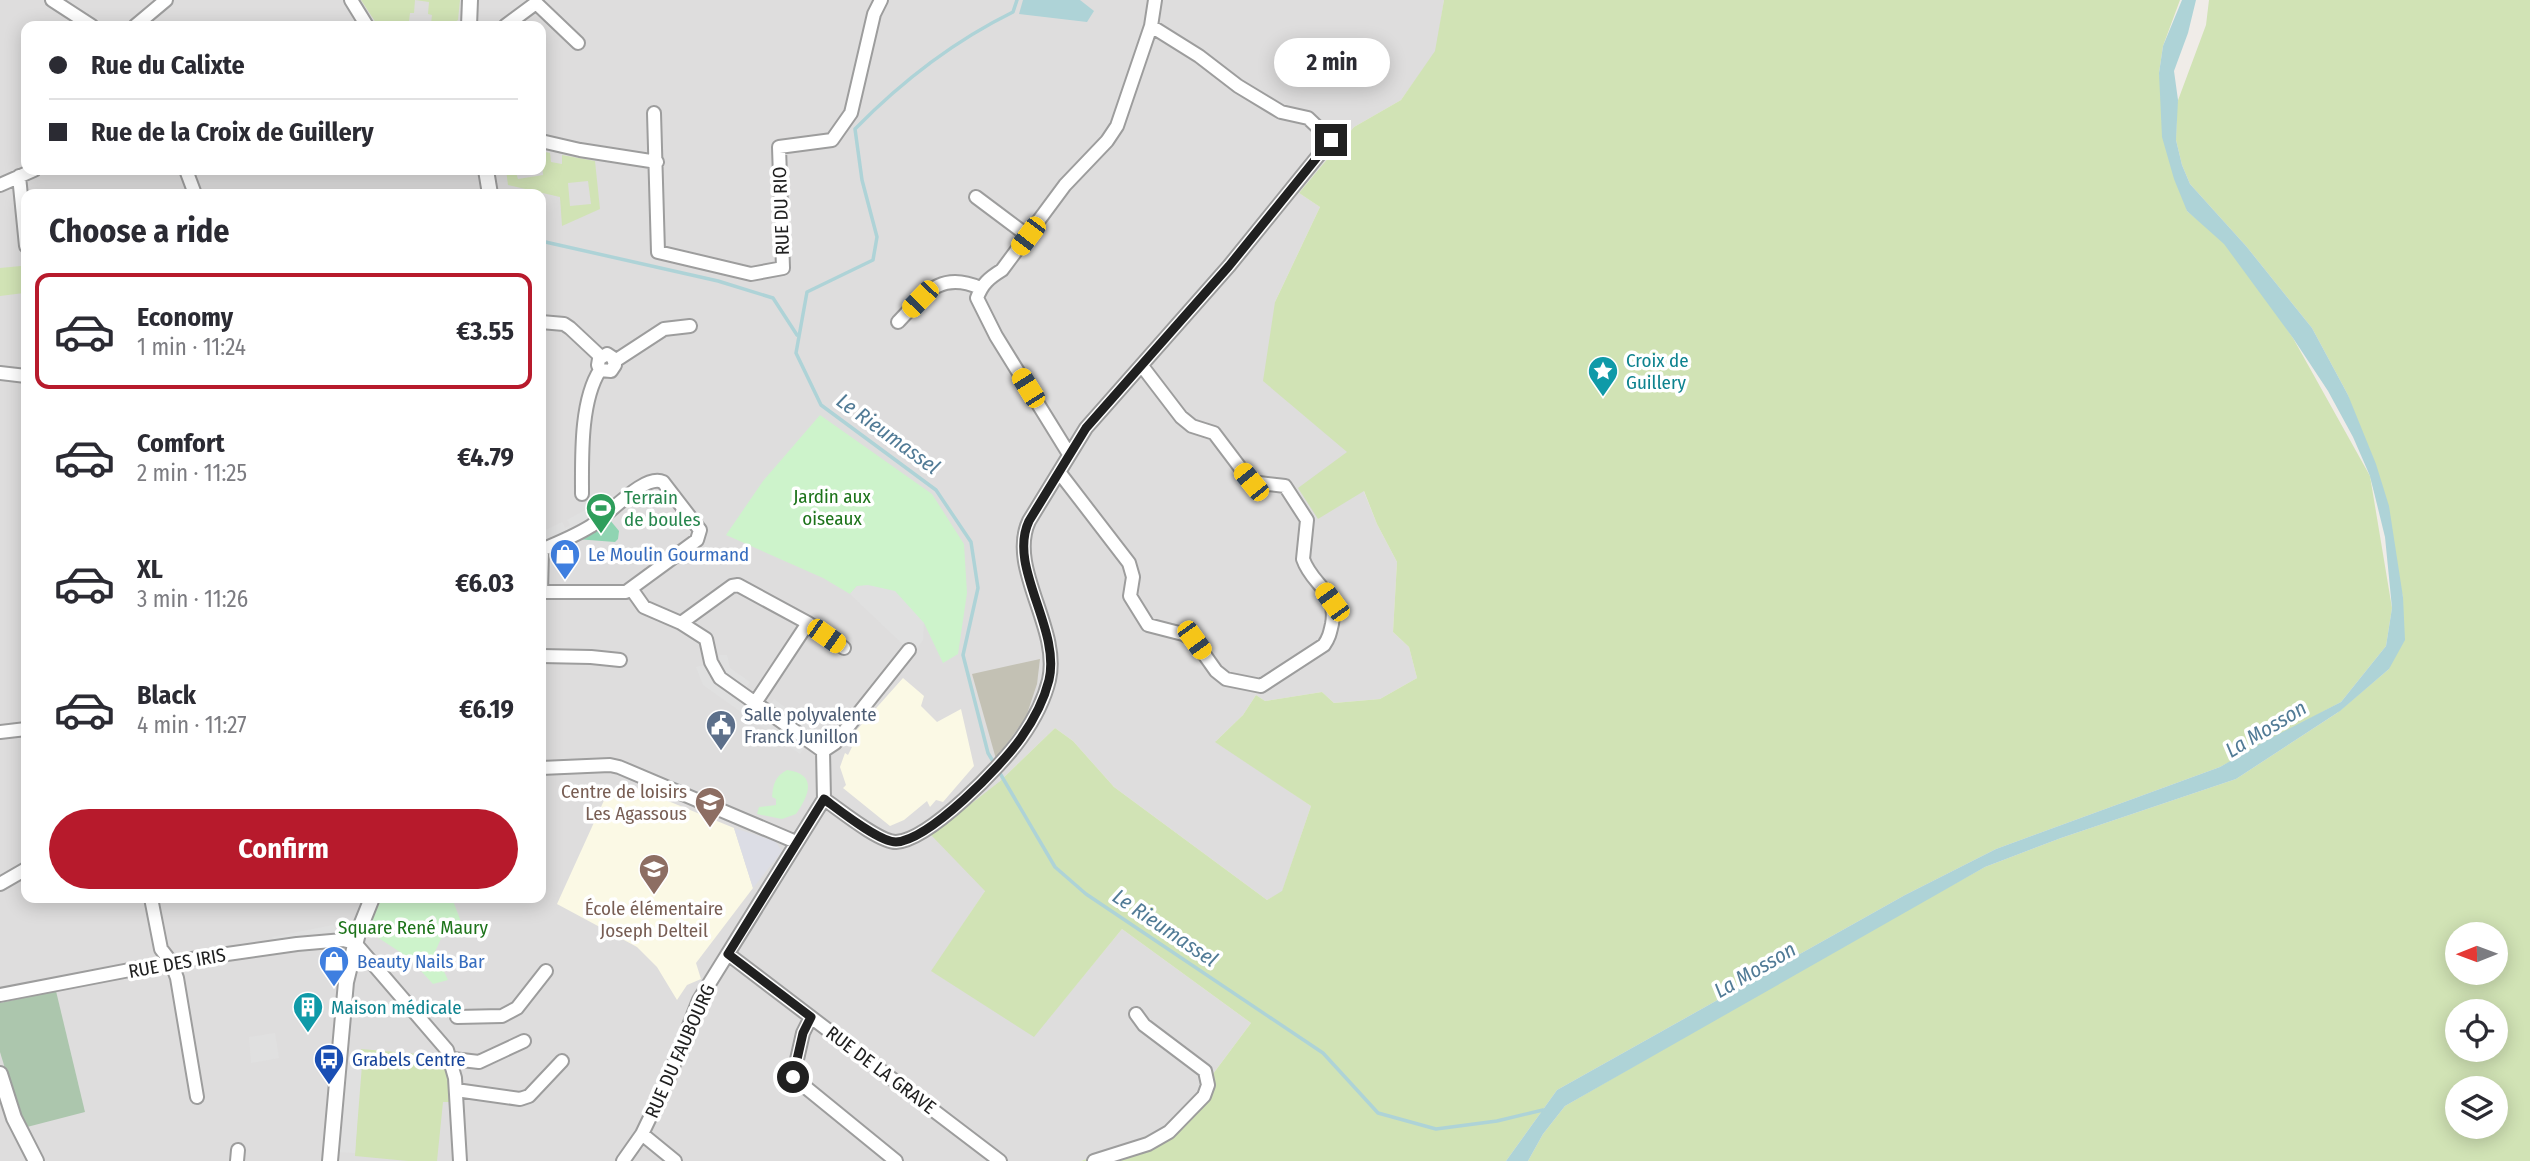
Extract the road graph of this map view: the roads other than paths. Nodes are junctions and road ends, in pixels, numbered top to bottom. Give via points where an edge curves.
1 (52, 0) edge
2 (166, 0) edge
3 (351, 0) edge
4 (470, 0) edge
5 (881, 0) edge
6 (1155, 0) edge
7 (538, 1) edge
8 (84, 21) edge
9 (141, 21) edge
10 (364, 21) edge
11 (469, 21) edge
12 (512, 21) edge
13 (1151, 26) junction
14 (578, 43) dead end
15 (654, 113) dead end
16 (546, 142) edge
17 (657, 162) junction
18 (19, 176) joint
19 (0, 185) edge
20 (21, 196) edge
21 (976, 197) dead end
22 (1028, 236) junction
23 (980, 288) junction
24 (546, 322) edge
25 (898, 322) dead end
26 (690, 326) dead end
27 (600, 363) junction
28 (1142, 366) junction
29 (0, 373) edge
30 (21, 375) edge
31 (1069, 454) junction
32 (1059, 472) junction
33 (582, 494) dead end
34 (546, 547) edge
35 (632, 590) junction
36 (546, 592) edge
37 (681, 623) junction
38 (808, 623) junction
39 (844, 648) dead end
40 (909, 650) dead end
41 (546, 656) edge
42 (620, 660) dead end
43 (755, 704) junction
44 (21, 730) edge
45 (0, 732) edge
46 (823, 751) junction
47 (546, 768) edge
48 (824, 799) junction
49 (796, 842) junction
50 (21, 872) edge
51 (0, 884) edge
52 (151, 903) edge
53 (370, 903) edge
54 (355, 943) junction
55 (728, 954) junction
56 (171, 962) junction
57 (546, 971) dead end
58 (0, 995) edge
59 (1136, 1014) dead end
60 (457, 1017) dead end
61 (811, 1017) junction
62 (524, 1041) dead end
63 (453, 1059) dead end
64 (562, 1061) dead end
65 (0, 1074) edge
66 (456, 1090) junction
67 (197, 1097) dead end
68 (642, 1135) junction
69 (36, 1161) edge
70 (330, 1161) edge
71 (460, 1161) edge
72 (623, 1161) edge
73 (675, 1161) edge
74 (896, 1161) edge
75 (1000, 1161) edge
76 (1094, 1161) edge

1 - 8 street
2 - 9 street
3 - 10 street
4 - 11 street
5 - 17 street, RUE DU RIO via 851,113 832,140 779,147 783,268 751,274 658,252
6 - 13 street
7 - 12 street
7 - 14 street
13 - 22 street via 1117,127 1065,185
13 - 28 street via 1281,112 1308,118 1331,140
15 - 17 street
16 - 17 street
18 - 19 street
18 - 20 street
21 - 22 street
22 - 23 street via 1002,270
23 - 25 street via 957,280 932,288
23 - 31 street via 977,298 996,336
24 - 27 street via 570,328
26 - 27 street via 664,329 615,361 611,355
27 - 33 street via 590,390
28 - 31 street via 1086,428
28 - 32 street via 1181,417 1214,433 1251,482 1285,486 1304,512 1308,526 1303,559 1332,602 1324,645 1261,686 1226,679 1194,640 1148,625 1130,596 1133,577 1129,563
29 - 30 street
31 - 32 street
32 - 48 street via 1029,521 1023,541 1048,642 1049,679 1021,738 971,793 906,840 883,840
34 - 35 street via 593,525 632,491 659,480 700,530 697,540
35 - 36 street
35 - 37 street via 644,607
37 - 38 street via 738,585
37 - 43 street via 706,639 720,678
38 - 39 street
38 - 43 street
40 - 46 street via 835,743
41 - 42 street
43 - 46 street
44 - 45 street
46 - 48 street
47 - 49 street via 619,767
48 - 49 street, RUE DU FAUBOURG
49 - 55 street, RUE DU FAUBOURG
50 - 51 street
52 - 56 street via 160,949
53 - 54 street
54 - 56 street, RUE DES IRIS via 297,944
54 - 66 street via 447,1050
54 - 70 street via 341,1016
55 - 61 street, RUE DE LA GRAVE
55 - 68 street, RUE DU FAUBOURG via 699,1000
56 - 58 street, RUE DES IRIS
56 - 67 street
57 - 60 street via 517,1008 502,1016
59 - 76 street via 1205,1071 1208,1085 1204,1096 1169,1132 1148,1144
61 - 74 street via 793,1077
61 - 75 street, RUE DE LA GRAVE
62 - 63 street via 479,1062
64 - 66 street via 529,1096 520,1099
65 - 69 street via 14,1118
66 - 71 street
68 - 72 street, RUE DU FAUBOURG
68 - 73 street

